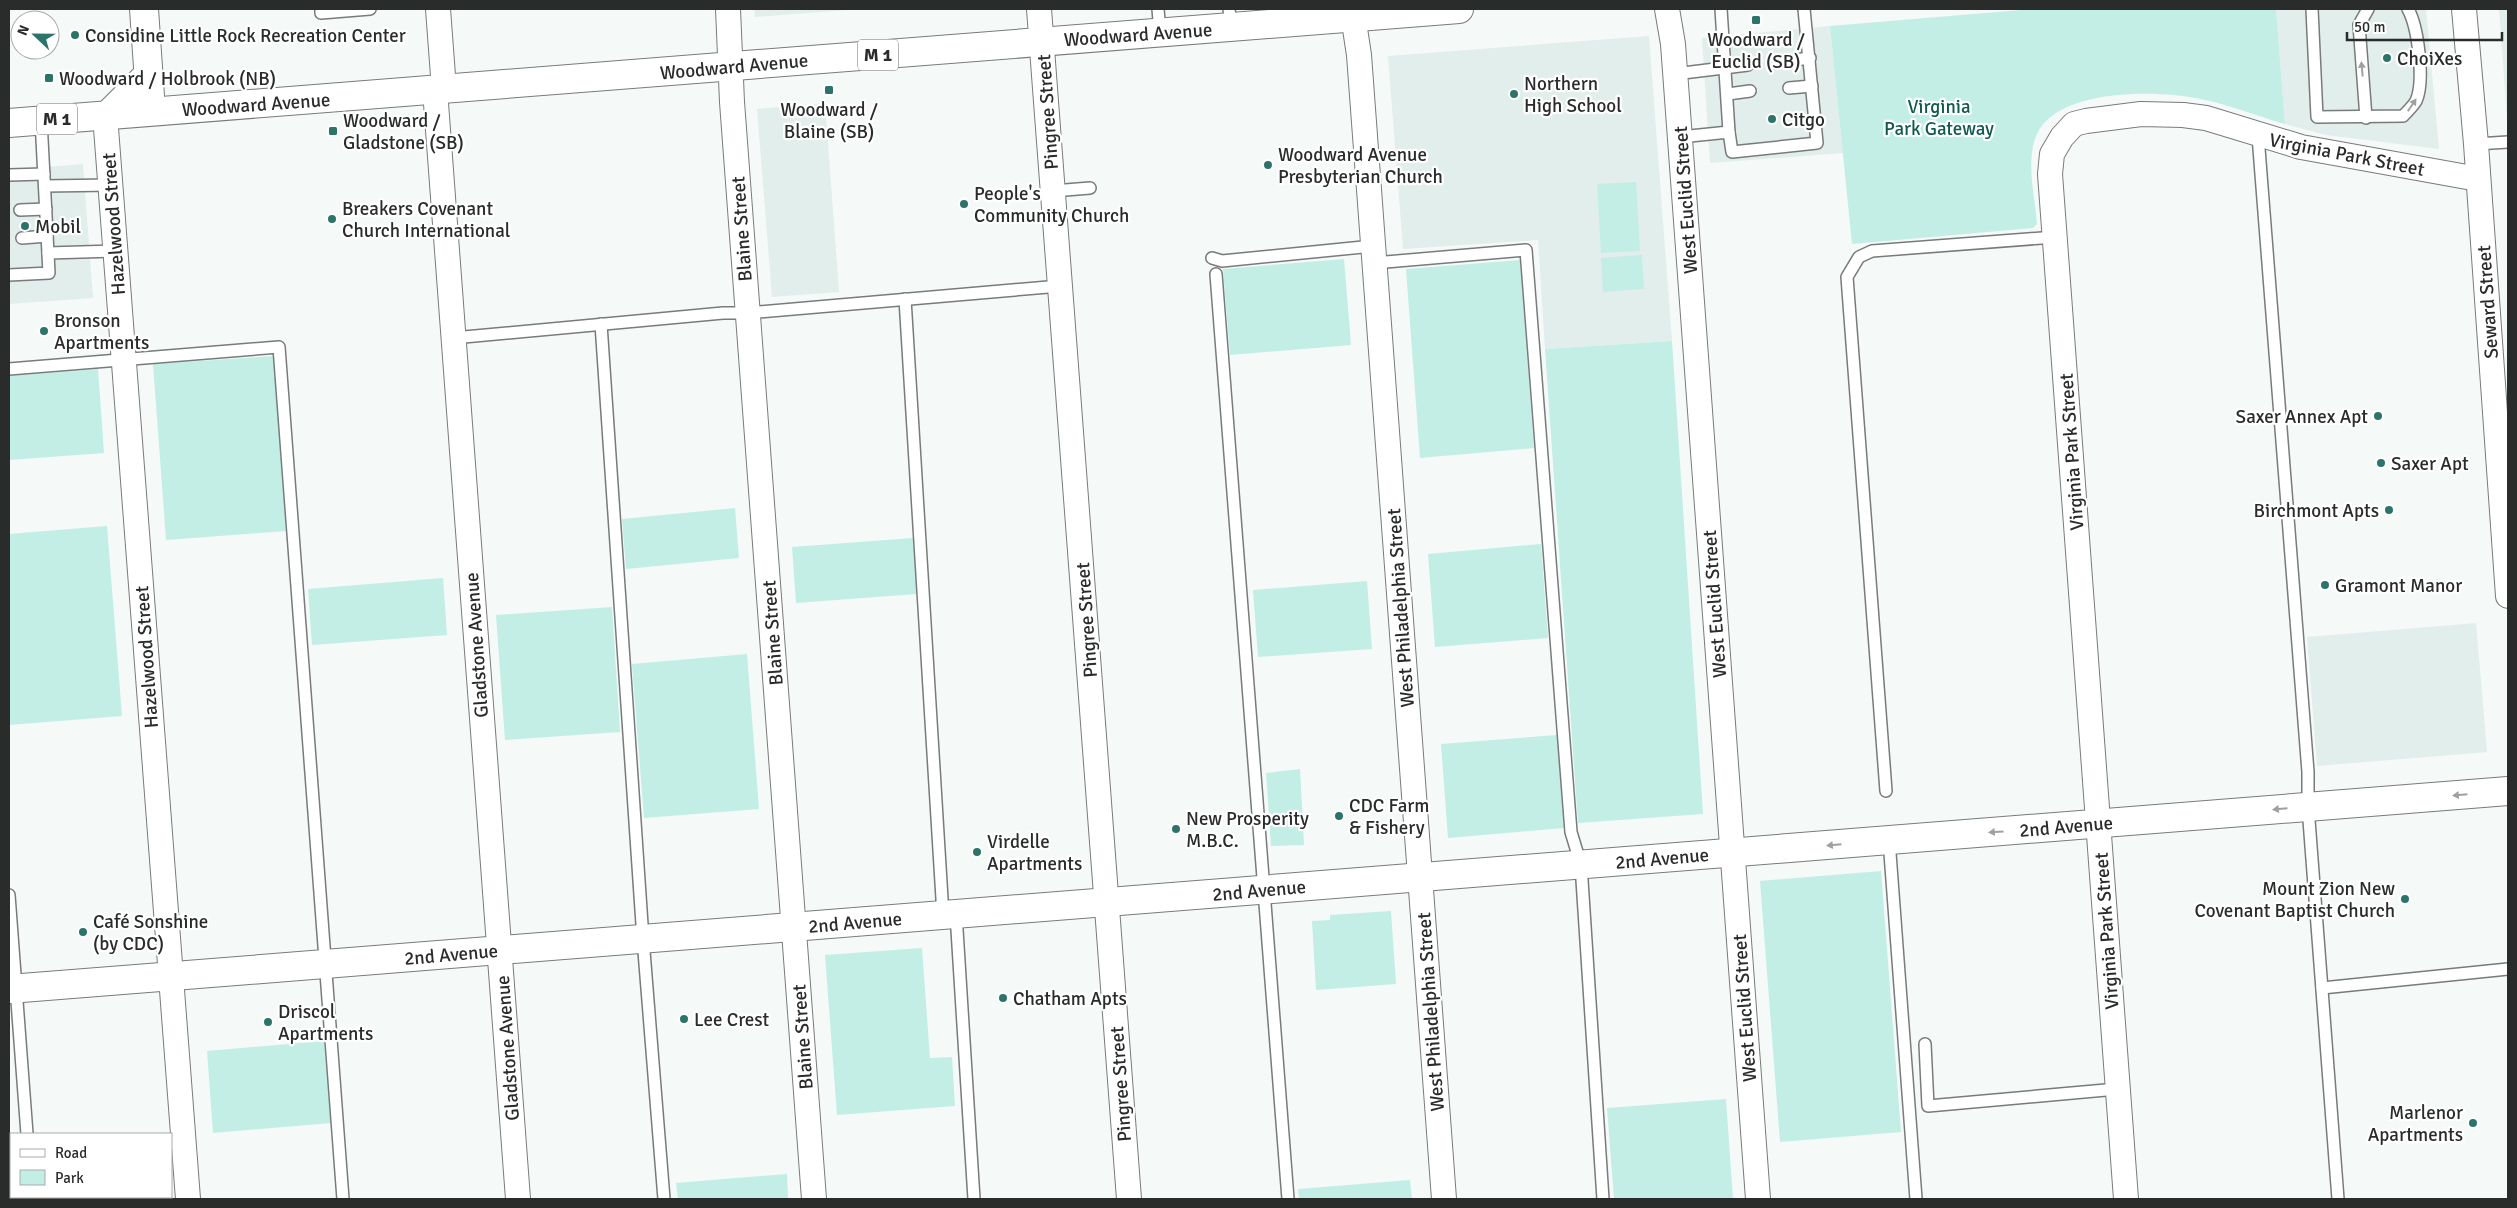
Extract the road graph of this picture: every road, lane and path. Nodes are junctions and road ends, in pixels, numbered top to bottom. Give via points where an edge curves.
1 (144, 9) edge
2 (321, 9) edge
3 (370, 9) edge
4 (438, 9) edge
5 (728, 9) edge
6 (1039, 9) edge
7 (1459, 9) edge
8 (1667, 9) edge
9 (1721, 9) edge
10 (1804, 9) edge
11 (2312, 9) edge
12 (2368, 9) edge
13 (2408, 9) edge
14 (2464, 9) edge
15 (1352, 13) edge
16 (1230, 18) edge
17 (1159, 21) edge
18 (1042, 42) junction
19 (1810, 58) junction
20 (1787, 61) dead end
21 (1748, 65) dead end
22 (731, 66) junction
23 (1726, 68) junction
24 (149, 71) junction
25 (1676, 74) junction
26 (1812, 86) junction
27 (1789, 88) dead end
28 (439, 90) junction
29 (1750, 92) dead end
30 (1728, 94) junction
31 (151, 111) junction
32 (105, 115) junction
33 (2366, 118) junction
34 (41, 120) junction
35 (9, 123) edge
36 (1730, 132) junction
37 (2258, 136) junction
38 (1680, 137) junction
39 (2508, 142) edge
40 (2476, 144) junction
41 (44, 174) junction
42 (9, 175) edge
43 (2478, 179) junction
44 (110, 185) junction
45 (45, 186) junction
46 (1090, 188) dead end
47 (1053, 191) junction
48 (46, 209) junction
49 (20, 210) dead end
50 (47, 236) junction
51 (2055, 237) junction
52 (22, 238) dead end
53 (115, 252) junction
54 (48, 254) junction
55 (1373, 254) junction
56 (1212, 258) dead end
57 (1216, 274) dead end
58 (9, 275) edge
59 (1060, 286) junction
60 (905, 299) junction
61 (747, 313) junction
62 (601, 324) junction
63 (453, 338) junction
64 (123, 359) junction
65 (9, 369) edge
66 (2504, 487) edge
67 (2508, 596) edge
68 (1886, 791) dead end
69 (2508, 791) edge
70 (2308, 807) junction
71 (2098, 824) junction
72 (1889, 840) junction
73 (1732, 853) junction
74 (1581, 865) junction
75 (1420, 877) junction
76 (1264, 890) junction
77 (9, 895) edge
78 (1107, 902) junction
79 (949, 915) junction
80 (794, 927) junction
81 (643, 939) junction
82 (499, 950) junction
83 (326, 964) junction
84 (2508, 969) edge
85 (171, 976) junction
86 (2322, 988) junction
87 (12, 989) edge
88 (1925, 1044) dead end
89 (2117, 1088) junction
90 (27, 1133) edge
91 (179, 1173) edge
92 (188, 1199) edge
93 (343, 1199) edge
94 (518, 1199) edge
95 (664, 1199) edge
96 (814, 1199) edge
97 (974, 1199) edge
98 (1129, 1199) edge
99 (1288, 1199) edge
100 (1444, 1199) edge
101 (1603, 1199) edge
102 (1758, 1199) edge
103 (1916, 1199) edge
104 (2126, 1199) edge
105 (2338, 1199) edge

1 - 24 street
2 - 3 lane via 321,13
4 - 28 street, Gladstone Avenue
5 - 22 street, Blaine Street
6 - 18 street, Pingree Street
7 - 15 street, Woodward Avenue / M 1
8 - 25 street, West Euclid Street
9 - 23 lane
10 - 19 lane
11 - 33 lane via 2316,118
33 -> 12 lane via 2358,25
33 -> 13 lane via 2403,116 2416,101 2420,82 2417,43 2413,18
14 - 40 street, Seward Street
15 - 16 street, Woodward Avenue / M 1
15 - 55 street, West Philadelphia Street
16 - 17 street, Woodward Avenue / M 1
17 - 18 street, Woodward Avenue / M 1
18 - 22 street, Woodward Avenue / M 1
18 - 47 street, Pingree Street
19 - 20 lane
19 - 26 lane
21 - 23 lane
22 - 28 street, Woodward Avenue / M 1
22 - 61 street, Blaine Street
23 - 25 lane
23 - 30 lane
24 - 31 street
24 - 32 street
25 - 38 street, West Euclid Street
26 - 27 lane
26 - 36 lane via 1817,143 1732,152
28 - 31 street, Woodward Avenue / M 1
28 - 63 street, Gladstone Avenue
29 - 30 lane
30 - 36 lane
31 - 32 street, Woodward Avenue / M 1
32 - 34 street, Woodward Avenue / M 1
32 - 44 street, Hazelwood Street
34 - 35 street, Woodward Avenue / M 1
34 - 41 lane
36 - 38 lane
37 - 43 street, Virginia Park Street via 2301,147
37 - 51 street, Virginia Park Street via 2206,118 2183,115 2141,114 2074,124 2062,136 2052,154 2050,174
37 - 70 lane via 2308,772
38 - 73 street, West Euclid Street
39 - 40 lane
40 - 43 street, Seward Street
41 - 42 lane
41 - 45 lane
43 - 66 street, Seward Street
44 - 45 lane
44 - 53 street, Hazelwood Street
45 - 48 lane
46 - 47 lane
47 - 59 street, Pingree Street
48 - 49 lane
48 - 50 lane
50 - 52 lane
50 - 54 lane
51 - 68 lane via 1872,252 1859,257 1847,277
51 - 71 street, Virginia Park Street
53 - 54 lane
53 - 64 street, Hazelwood Street
54 - 58 lane via 49,273
55 - 56 lane via 1222,261
55 - 74 lane via 1526,250 1571,832
55 - 75 street, West Philadelphia Street
57 - 76 lane
59 - 60 lane
59 - 78 street, Pingree Street
60 - 61 lane
60 - 79 lane
61 - 62 lane
61 - 80 street, Blaine Street
62 - 63 lane
62 - 81 lane
63 - 82 street, Gladstone Avenue
64 - 65 lane
64 - 83 lane via 279,347
64 - 85 street, Hazelwood Street
66 - 67 street, Seward Street
69 -> 70 street, 2nd Avenue
70 -> 71 street, 2nd Avenue
70 - 86 lane
71 -> 72 street, 2nd Avenue
71 - 89 street, Virginia Park Street
72 -> 73 street, 2nd Avenue
72 - 103 lane
73 - 74 street, 2nd Avenue
73 - 102 street, West Euclid Street
74 - 75 street, 2nd Avenue
74 - 101 lane
75 - 76 street, 2nd Avenue
75 - 100 street, West Philadelphia Street
76 - 78 street, 2nd Avenue
76 - 99 lane
77 - 87 lane
78 - 79 street, 2nd Avenue
78 - 98 street, Pingree Street
79 - 80 street, 2nd Avenue
79 - 97 lane
80 - 81 street, 2nd Avenue
80 - 96 street, Blaine Street
81 - 82 street, 2nd Avenue
81 - 95 lane
82 - 83 street, 2nd Avenue
82 - 94 street, Gladstone Avenue
83 - 85 street, 2nd Avenue
83 - 93 lane
84 - 86 lane
85 - 87 street, 2nd Avenue
85 - 91 street, Hazelwood Street
86 - 105 lane
87 - 90 lane
88 - 89 lane via 1928,1106
89 - 104 street, Virginia Park Street
91 - 92 street, Hazelwood Street

